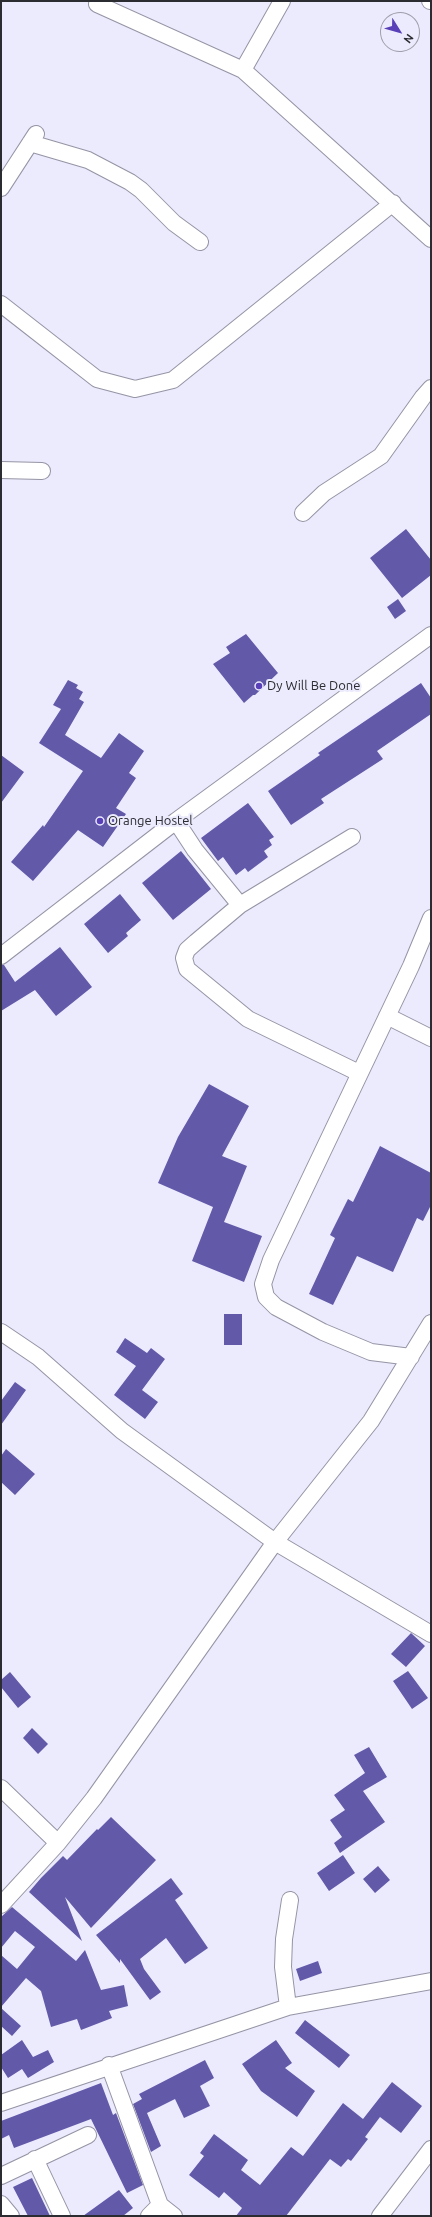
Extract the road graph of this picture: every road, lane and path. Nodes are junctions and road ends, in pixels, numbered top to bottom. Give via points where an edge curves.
1 (282, 1) edge
2 (97, 4) dead end
3 (243, 70) junction
4 (1, 188) edge
5 (393, 203) junction
6 (431, 239) edge
7 (200, 242) dead end
8 (1, 304) edge
9 (431, 388) edge
10 (1, 470) edge
11 (42, 471) dead end
12 (303, 513) dead end
13 (431, 634) edge
14 (176, 821) junction
15 (352, 837) dead end
16 (240, 905) junction
17 (431, 918) edge
18 (2, 954) edge
19 (387, 1016) junction
20 (431, 1038) edge
21 (359, 1073) junction
22 (431, 1325) edge
23 (1, 1332) edge
24 (411, 1357) junction
25 (275, 1542) junction
26 (431, 1634) edge
27 (1, 1788) edge
28 (58, 1843) junction
29 (290, 1900) dead end
30 (1, 1905) edge
31 (431, 1981) edge
32 (288, 2007) junction
33 (109, 2065) junction
34 (1, 2103) edge
35 (88, 2135) dead end
36 (431, 2149) edge
37 (35, 2160) junction
38 (1, 2176) edge
39 (1, 2204) edge
40 (155, 2210) edge
41 (11, 2216) edge
42 (62, 2216) edge
43 (174, 2216) edge
44 (380, 2216) edge

1 - 3 street
2 - 3 street
3 - 5 street
4 - 7 street via 33,138 88,160 130,182 174,223
5 - 6 street
5 - 8 street via 173,380 135,389 97,379
9 - 12 street via 382,456 324,493
10 - 11 street
13 - 14 street
14 - 16 street via 195,850
14 - 18 street
15 - 16 street
16 - 21 street via 188,950 184,958 187,969 248,1019
17 - 19 street
19 - 20 street
19 - 21 street
21 - 24 street via 274,1253 263,1284 266,1297 276,1306 323,1332 371,1352
22 - 24 street
23 - 25 street via 38,1357 122,1431
24 - 25 street via 371,1421
25 - 26 street
25 - 28 street via 94,1798
27 - 28 street
28 - 30 street
29 - 32 street via 283,1967
31 - 32 street
32 - 33 street
33 - 34 street
33 - 40 street
35 - 37 street
36 - 44 street
37 - 38 street
37 - 42 street
39 - 41 street
40 - 43 street

